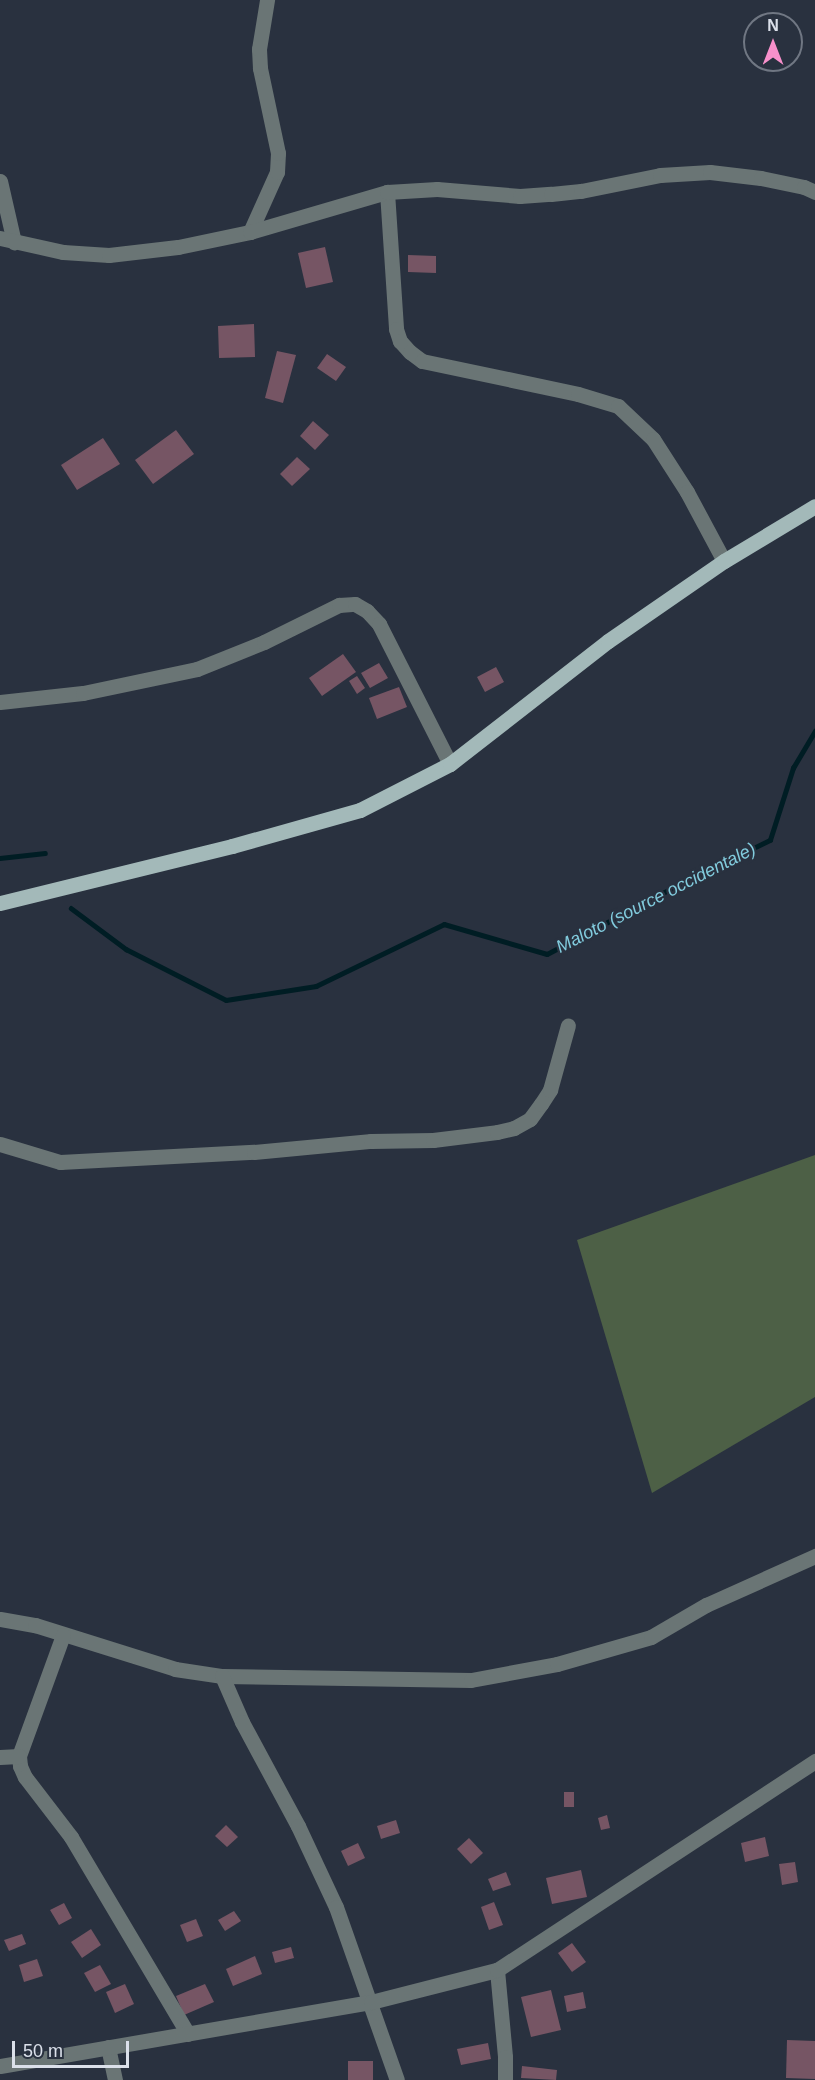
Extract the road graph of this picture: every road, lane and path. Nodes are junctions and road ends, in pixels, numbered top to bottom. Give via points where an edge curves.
1 (267, 0) edge
2 (0, 181) edge
3 (387, 192) junction
4 (815, 192) edge
5 (250, 232) junction
6 (7, 240) edge
7 (815, 506) edge
8 (724, 561) junction
9 (0, 702) edge
10 (450, 764) junction
11 (0, 903) edge
12 (568, 1025) dead end
13 (0, 1144) edge
14 (815, 1556) edge
15 (0, 1619) edge
16 (63, 1635) junction
17 (222, 1676) junction
18 (19, 1756) junction
19 (0, 1757) edge
20 (815, 1761) edge
21 (497, 1970) junction
22 (371, 2002) junction
23 (188, 2034) junction
24 (108, 2047) junction
25 (0, 2066) edge
26 (115, 2080) edge
27 (397, 2080) edge
28 (505, 2080) edge

1 - 5 street via 260,68 277,162 270,190
2 - 6 street
3 - 4 street via 438,189 520,196 581,191 660,175 710,172 761,178
3 - 5 street
3 - 8 street via 396,329 410,352 422,361 618,406 652,439 687,492
5 - 6 street via 178,247 109,255 63,252
7 - 8 main road
8 - 10 main road via 608,641
9 - 10 street via 83,693 197,669 339,605 355,604 380,624
10 - 11 main road via 360,810
12 - 13 street via 550,1090 541,1104 530,1119 497,1132 433,1140 60,1162
14 - 17 street via 706,1605 651,1637 557,1664 471,1680
15 - 16 street
16 - 17 street via 175,1669
16 - 18 street
17 - 22 street via 336,1907
18 - 19 street
18 - 23 street via 25,1777 71,1837
20 - 21 street
21 - 22 street
21 - 28 street
22 - 23 street
22 - 27 street
23 - 24 street
24 - 25 street
24 - 26 street

